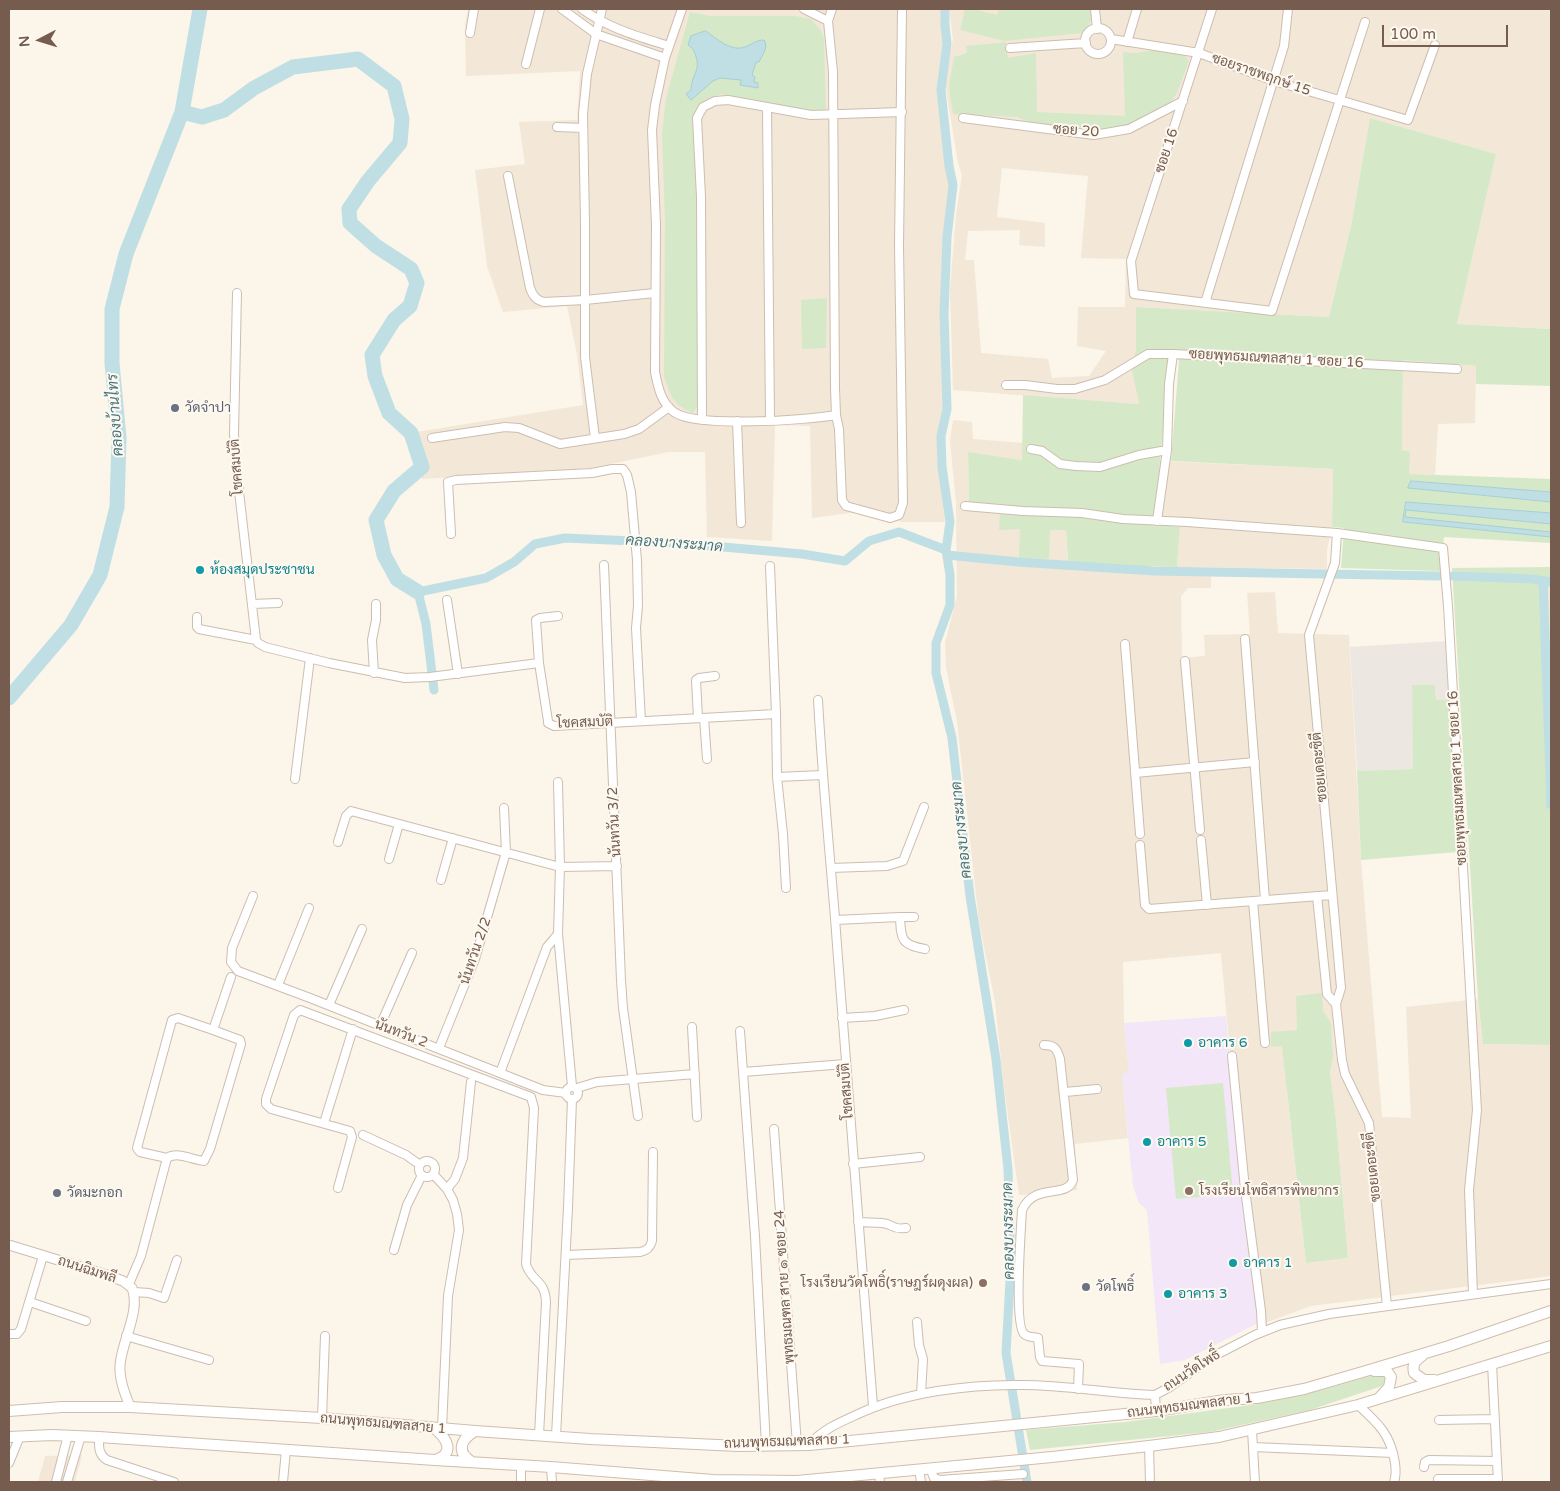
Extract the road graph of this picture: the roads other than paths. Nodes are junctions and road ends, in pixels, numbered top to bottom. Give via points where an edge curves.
1 (474, 9) edge
2 (540, 9) edge
3 (562, 9) edge
4 (582, 9) edge
5 (602, 9) edge
6 (682, 9) edge
7 (804, 9) edge
8 (832, 9) edge
9 (902, 9) edge
10 (1095, 9) edge
11 (1137, 9) edge
12 (1212, 9) edge
13 (1288, 9) edge
14 (599, 21) junction
15 (828, 21) junction
16 (1365, 22) dead end
17 (1097, 29) junction
18 (470, 33) dead end
19 (596, 34) junction
20 (1111, 39) junction
21 (1127, 42) junction
22 (1086, 43) junction
23 (1434, 45) dead end
24 (669, 46) junction
25 (1010, 48) dead end
26 (1198, 53) junction
27 (665, 58) junction
28 (526, 64) dead end
29 (1274, 81) junction
30 (1183, 101) junction
31 (1338, 101) junction
32 (766, 107) junction
33 (902, 112) junction
34 (833, 115) junction
35 (963, 118) dead end
36 (557, 127) dead end
37 (583, 128) junction
38 (508, 176) dead end
39 (655, 292) junction
40 (237, 293) dead end
41 (586, 300) junction
42 (1205, 303) junction
43 (1173, 354) junction
44 (1457, 369) dead end
45 (1006, 385) dead end
46 (669, 408) junction
47 (836, 415) junction
48 (702, 420) junction
49 (770, 420) junction
50 (737, 421) junction
51 (432, 438) dead end
52 (595, 438) junction
53 (1031, 449) dead end
54 (1167, 450) junction
55 (965, 506) dead end
56 (1157, 521) junction
57 (741, 523) dead end
58 (1337, 533) junction
59 (451, 534) dead end
60 (604, 565) dead end
61 (770, 566) dead end
62 (447, 600) dead end
63 (278, 603) dead end
64 (252, 604) junction
65 (376, 604) dead end
66 (558, 616) dead end
67 (197, 617) dead end
68 (1246, 639) dead end
69 (256, 640) junction
70 (1125, 644) dead end
71 (310, 658) junction
72 (1185, 661) dead end
73 (539, 663) junction
74 (374, 673) junction
75 (458, 674) junction
76 (715, 676) dead end
77 (818, 700) dead end
78 (776, 714) junction
79 (701, 718) junction
80 (641, 721) junction
81 (610, 722) junction
82 (707, 758) dead end
83 (1255, 762) junction
84 (1194, 768) junction
85 (1135, 773) junction
86 (822, 775) junction
87 (777, 777) junction
88 (295, 779) dead end
89 (558, 782) dead end
90 (924, 807) dead end
91 (504, 808) dead end
92 (399, 824) junction
93 (1200, 830) dead end
94 (1140, 834) dead end
95 (453, 838) junction
96 (1201, 840) dead end
97 (338, 842) dead end
98 (1140, 845) dead end
99 (506, 852) junction
100 (389, 859) dead end
101 (617, 866) junction
102 (560, 867) junction
103 (831, 868) junction
104 (441, 880) dead end
105 (786, 888) dead end
106 (1332, 895) junction
107 (253, 896) dead end
108 (1317, 896) junction
109 (1265, 900) junction
110 (1253, 901) junction
111 (1207, 905) junction
112 (309, 908) dead end
113 (900, 917) junction
114 (914, 917) dead end
115 (835, 920) junction
116 (362, 929) dead end
117 (558, 934) junction
118 (924, 948) dead end
119 (412, 953) dead end
120 (234, 974) junction
121 (278, 986) junction
122 (1336, 1004) junction
123 (329, 1005) junction
124 (904, 1010) dead end
125 (842, 1018) junction
126 (380, 1026) junction
127 (692, 1028) dead end
128 (353, 1029) junction
129 (213, 1030) junction
130 (740, 1031) dead end
131 (1265, 1043) dead end
132 (1044, 1046) dead end
133 (439, 1048) junction
134 (1232, 1056) dead end
135 (845, 1064) junction
136 (743, 1072) junction
137 (500, 1073) junction
138 (695, 1074) junction
139 (633, 1078) junction
140 (470, 1082) dead end
141 (574, 1087) junction
142 (1097, 1089) dead end
143 (1065, 1092) junction
144 (566, 1093) junction
145 (572, 1099) junction
146 (638, 1116) dead end
147 (697, 1117) dead end
148 (324, 1123) junction
149 (774, 1129) dead end
150 (363, 1135) dead end
151 (653, 1152) dead end
152 (167, 1158) junction
153 (920, 1158) dead end
154 (853, 1164) junction
155 (420, 1165) junction
156 (433, 1174) junction
157 (422, 1175) junction
158 (338, 1188) dead end
159 (447, 1189) junction
160 (858, 1222) junction
161 (906, 1228) dead end
162 (9, 1245) edge
163 (394, 1250) dead end
164 (566, 1255) junction
165 (43, 1256) junction
166 (177, 1260) dead end
167 (1551, 1284) edge
168 (131, 1288) junction
169 (1473, 1294) junction
170 (30, 1302) junction
171 (1387, 1306) junction
172 (1551, 1311) edge
173 (86, 1321) dead end
174 (917, 1322) dead end
175 (1262, 1331) junction
176 (9, 1334) edge
177 (126, 1336) junction
178 (325, 1336) dead end
179 (1551, 1346) edge
180 (1425, 1353) junction
181 (209, 1360) dead end
182 (1492, 1364) junction
183 (1366, 1371) junction
184 (1443, 1380) junction
185 (1078, 1389) junction
186 (921, 1394) junction
187 (1155, 1395) junction
188 (1378, 1399) junction
189 (1358, 1405) junction
190 (874, 1406) junction
191 (130, 1407) junction
192 (9, 1410) edge
193 (1156, 1411) junction
194 (322, 1418) junction
195 (1439, 1420) dead end
196 (1495, 1420) junction
197 (438, 1428) junction
198 (1252, 1430) junction
199 (474, 1431) junction
200 (68, 1435) junction
201 (539, 1435) junction
202 (20, 1436) junction
203 (81, 1436) junction
204 (99, 1436) junction
205 (556, 1436) junction
206 (9, 1437) edge
207 (797, 1445) junction
208 (809, 1445) junction
209 (766, 1446) junction
210 (1149, 1446) junction
211 (1253, 1447) junction
212 (286, 1450) junction
213 (1393, 1453) junction
214 (435, 1460) junction
215 (1497, 1460) junction
216 (472, 1462) junction
217 (9, 1463) edge
218 (521, 1465) junction
219 (551, 1467) junction
220 (1424, 1467) dead end
221 (930, 1468) junction
222 (919, 1469) junction
223 (1023, 1474) dead end
224 (880, 1478) edge
225 (1438, 1479) dead end
226 (678, 1480) edge
227 (1498, 1480) edge
228 (828, 1481) edge
229 (56, 1482) edge
230 (68, 1482) edge
231 (174, 1482) edge
232 (283, 1482) edge
233 (521, 1482) edge
234 (552, 1482) edge
235 (797, 1482) edge
236 (921, 1482) edge
237 (1150, 1482) edge
238 (1254, 1482) edge
239 (1394, 1482) edge

1 - 18 street
2 - 28 street
3 - 19 street
4 - 14 street
5 - 14 street
6 - 24 street
7 - 15 street
8 - 15 street
9 - 33 street
10 - 17 street
11 - 21 street
12 - 26 street, ซอย 16
13 - 29 street via 1284,46
14 - 19 street
14 - 24 street
15 - 34 street
16 - 31 street
17 - 20 street, ซอยราชพฤกษ์ 15 via 1104,30
17 - 22 street via 1087,35
19 - 27 street
19 - 37 street via 584,95
20 - 21 street, ซอยราชพฤกษ์ 15
20 - 22 street via 1108,51 1100,54 1092,53
21 - 26 street, ซอยราชพฤกษ์ 15
22 - 25 street
23 - 31 street, ซอยราชพฤกษ์ 15 via 1408,120
24 - 27 street
26 - 29 street, ซอยราชพฤกษ์ 15
26 - 30 street, ซอย 16
27 - 39 street via 652,130
29 - 31 street, ซอยราชพฤกษ์ 15
29 - 42 street
30 - 35 street, ซอย 20 via 1129,129 1094,135
30 - 42 street, ซอย 16 via 1131,261 1134,294
31 - 42 street via 1272,311
32 - 34 street
32 - 48 street via 728,100 715,101 704,107 697,118 702,197
32 - 49 street
33 - 34 street
33 - 47 street via 899,246 903,503 898,516 890,518 844,504
34 - 47 street
36 - 37 street
37 - 41 street
38 - 41 street via 533,295 544,302
39 - 41 street
39 - 46 street via 655,372 658,390
40 - 64 street, โชคสมบัติ via 234,434
41 - 52 street via 585,357
43 - 44 street, ซอยพุทธมณฑลสาย 1 ซอย 16
43 - 45 street via 1148,354 1105,380 1075,389
43 - 54 street, ซอยพุทธมณฑลสาย 1 ซอย 16
46 - 48 street via 676,414
46 - 52 street via 639,429
47 - 49 street
48 - 50 street
49 - 50 street
50 - 57 street
51 - 52 street via 504,427 519,428 560,444
53 - 54 street via 1042,451 1060,464 1084,467 1100,467
54 - 56 street, ซอยพุทธมณฑลสาย 1 ซอย 16
55 - 56 street, ซอยพุทธมณฑลสาย 1 ซอย 16
56 - 58 street, ซอยพุทธมณฑลสาย 1 ซอย 16
58 - 106 street, ซอยเดอะซิตี via 1335,563 1309,635
58 - 169 street, ซอยพุทธมณฑลสาย 1 ซอย 16 via 1443,548 1477,1110 1468,1199
59 - 80 street via 448,482 623,469 631,492 637,559 636,628
60 - 81 street, นันทวัน 3/2
61 - 78 street
62 - 75 street
63 - 64 street
64 - 69 street, โชคสมบัติ
65 - 74 street via 372,640
66 - 73 street via 536,620
67 - 69 street via 198,629
68 - 83 street
69 - 71 street via 265,646
70 - 85 street
71 - 74 street
71 - 88 street
72 - 84 street
73 - 75 street
73 - 81 street, โชคสมบัติ via 548,723 560,726
74 - 75 street via 405,678
76 - 79 street via 696,680
77 - 86 street, โชคสมบัติ
78 - 79 street, โชคสมบัติ
78 - 87 street
79 - 80 street, โชคสมบัติ
79 - 82 street
80 - 81 street, โชคสมบัติ
81 - 101 street, นันทวัน 3/2
83 - 84 street
83 - 109 street
84 - 85 street
84 - 93 street
85 - 94 street
86 - 87 street
86 - 103 street, โชคสมบัติ
87 - 105 street
89 - 102 street
90 - 103 street via 903,861 887,866
91 - 99 street, นันทวัน 2/2
92 - 95 street
92 - 97 street via 349,812
92 - 100 street
95 - 99 street
95 - 104 street
96 - 111 street
98 - 111 street via 1147,908
99 - 102 street
99 - 133 street, นันทวัน 2/2 via 475,959
101 - 102 street
101 - 139 street, นันทวัน 3/2 via 623,1008
102 - 117 street
103 - 115 street, โชคสมบัติ
106 - 108 street
106 - 122 street, ซอยเดอะซิตี via 1341,988
107 - 120 street via 232,948
108 - 109 street
108 - 122 street, ซอยเดอะซิตี via 1327,994
109 - 110 street
110 - 111 street
110 - 131 street
112 - 121 street
113 - 114 street
113 - 115 street
113 - 118 street via 903,940 912,947
115 - 125 street, โชคสมบัติ
116 - 123 street
117 - 137 street via 547,947
117 - 141 street
119 - 126 street
120 - 121 street, นันทวัน 2
120 - 129 street
121 - 123 street, นันทวัน 2
122 - 171 street, ซอยเดอะซิตี via 1345,1074 1369,1123
123 - 126 street, นันทวัน 2
124 - 125 street
125 - 135 street, โชคสมบัติ
126 - 133 street, นันทวัน 2
127 - 138 street
128 - 148 street
128 - 148 street via 304,1010 297,1011 266,1099 271,1109
128 - 201 street via 528,1094 534,1101 526,1264 546,1292
129 - 152 street via 241,1041 210,1149 204,1161 177,1154
129 - 152 street via 178,1018 172,1020 137,1148 140,1152
130 - 136 street
132 - 143 street via 1057,1050
133 - 137 street, นันทวัน 2
134 - 175 street
135 - 136 street
135 - 154 street, โชคสมบัติ
136 - 209 street
137 - 144 street, นันทวัน 2 via 544,1090
138 - 139 street
138 - 147 street
139 - 141 street
139 - 146 street, นันทวัน 3/2
140 - 159 street via 463,1158 455,1179
141 - 144 street via 567,1088
141 - 145 street via 578,1096
142 - 143 street
143 - 185 street via 1073,1180 1069,1187 1032,1196 1022,1210 1020,1322 1024,1334 1038,1338 1042,1361 1079,1364
144 - 145 street
145 - 164 street
148 - 158 street via 352,1134
149 - 207 street, พุทธมณฑล สาย ๑ ซอย 24
150 - 155 street
151 - 164 street via 652,1241 647,1250
152 - 168 street
153 - 154 street
154 - 160 street, โชคสมบัติ
155 - 156 street via 425,1161 432,1162
155 - 157 street
156 - 157 street
156 - 159 street
157 - 163 street via 407,1205
159 - 197 street via 453,1200 459,1230 448,1296
160 - 161 street
160 - 190 street, โชคสมบัติ
162 - 165 street, ถนนฉิมพลี
164 - 205 street
165 - 168 street, ถนนฉิมพลี via 110,1276
165 - 170 street
166 - 168 street via 164,1298
167 - 169 street, ถนนวัดโพธิ์
168 - 177 street via 135,1304
169 - 171 street, ถนนวัดโพธิ์
170 - 173 street
170 - 176 street via 21,1329 17,1334
171 - 175 street, ถนนวัดโพธิ์ via 1323,1315
172 - 180 main road, ถนนพุทธมณฑลสาย 1
174 - 186 street via 923,1359
175 - 187 street, ถนนวัดโพธิ์ via 1214,1356
177 - 181 street
177 - 191 street via 120,1366
178 - 194 street
179 - 182 main road
180 - 183 main road, ถนนพุทธมณฑลสาย 1
180 - 184 main road via 1415,1361 1414,1373 1424,1380
182 - 184 main road
182 - 196 street
183 - 188 main road via 1387,1371 1391,1376 1389,1387
183 - 193 main road, ถนนพุทธมณฑลสาย 1 via 1304,1389 1257,1398
184 - 188 main road
185 - 186 street, ถนนวัดโพธิ์ via 1023,1385
185 - 187 street, ถนนวัดโพธิ์
186 - 190 street, ถนนวัดโพธิ์
187 - 193 street
188 - 189 main road
189 - 198 main road
189 - 213 street via 1386,1435
190 - 208 street, ถนนวัดโพธิ์ via 818,1434
191 - 192 main road, ถนนพุทธมณฑลสาย 1
191 - 194 main road, ถนนพุทธมณฑลสาย 1
193 - 208 main road, ถนนพุทธมณฑลสาย 1
194 - 197 main road, ถนนพุทธมณฑลสาย 1
195 - 196 street
196 - 215 street
197 - 199 main road, ถนนพุทธมณฑลสาย 1
197 - 214 main road via 447,1445 445,1455
198 - 210 main road
198 - 211 street
199 - 201 main road, ถนนพุทธมณฑลสาย 1
199 - 216 main road via 466,1436 462,1445 464,1455
200 - 202 main road
200 - 203 main road
200 - 229 street
201 - 205 main road, ถนนพุทธมณฑลสาย 1
202 - 206 main road
202 - 217 street
203 - 204 main road
203 - 230 street
204 - 212 main road
204 - 231 street via 99,1452 107,1460
205 - 209 main road, ถนนพุทธมณฑลสาย 1
207 - 208 main road, ถนนพุทธมณฑลสาย 1
207 - 209 main road, ถนนพุทธมณฑลสาย 1
210 - 221 main road
210 - 237 street
211 - 213 street
211 - 238 street
212 - 214 main road
212 - 232 street
213 - 239 street
214 - 216 main road
215 - 220 street via 1429,1460
215 - 227 street
216 - 218 main road
218 - 219 main road
218 - 233 street
219 - 226 main road
219 - 234 street
221 - 222 main road
221 - 223 street via 934,1478 940,1480
222 - 224 main road
222 - 236 street
224 - 228 main road
225 - 227 street
226 - 235 main road
228 - 235 main road

